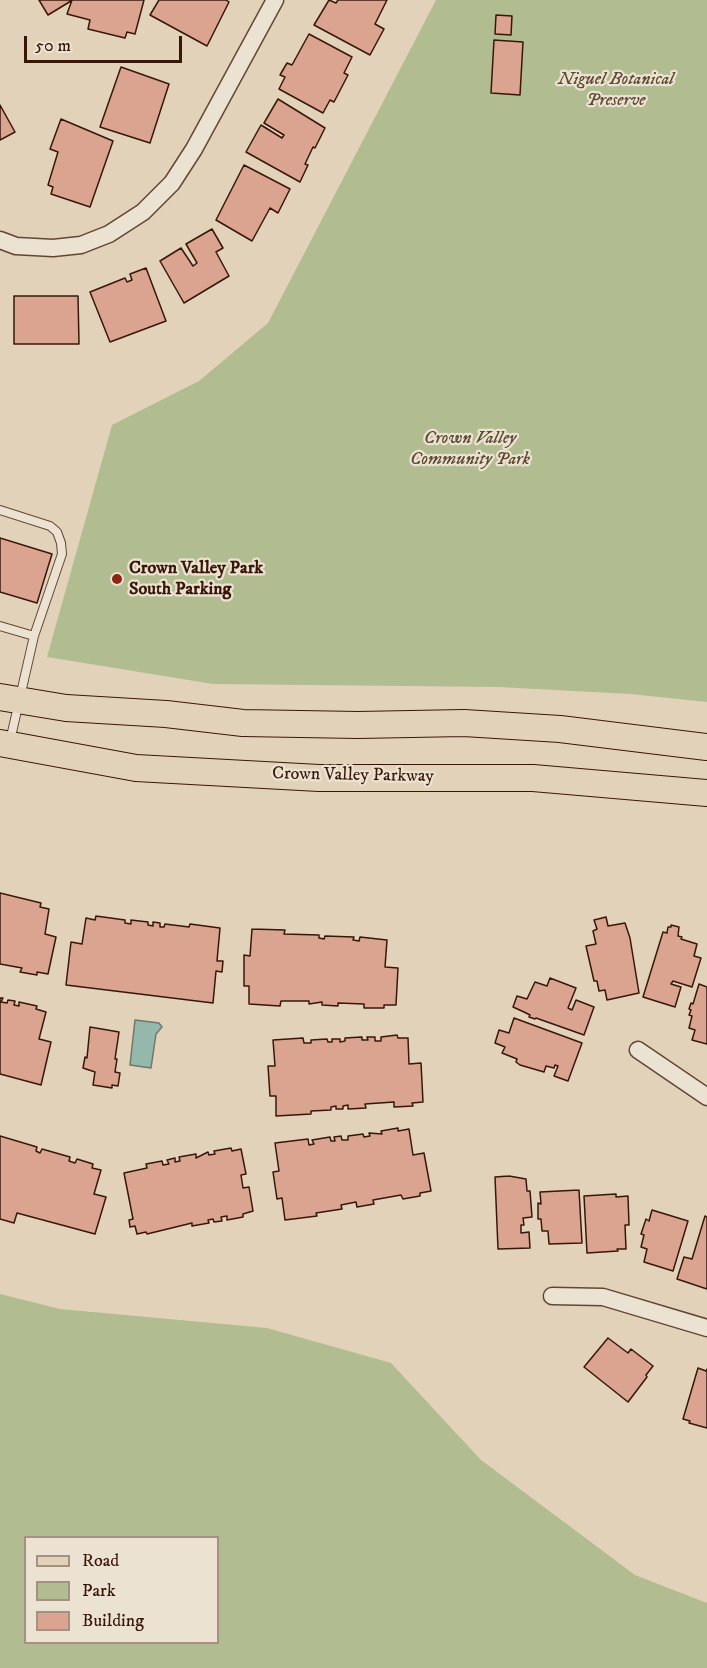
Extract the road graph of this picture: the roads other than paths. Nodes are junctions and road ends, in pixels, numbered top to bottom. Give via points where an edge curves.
1 (275, 0) edge
2 (0, 240) edge
3 (0, 510) edge
4 (0, 626) edge
5 (34, 636) junction
6 (10, 699) edge
7 (5, 743) edge
8 (707, 747) edge
9 (707, 793) edge
10 (638, 1050) dead end
11 (707, 1097) edge
12 (552, 1296) dead end
13 (707, 1328) edge

1 - 2 street via 194,149 172,183 143,212 109,234 81,244 53,248 16,246
3 - 5 lane via 50,526 61,543 62,554
4 - 5 lane
5 - 6 lane
6 - 7 lane
6 - 8 main road via 66,708 243,723 464,723 560,729
7 - 9 main road, Crown Valley Parkway via 136,768 319,778 533,778
10 - 11 street
12 - 13 street via 603,1297

